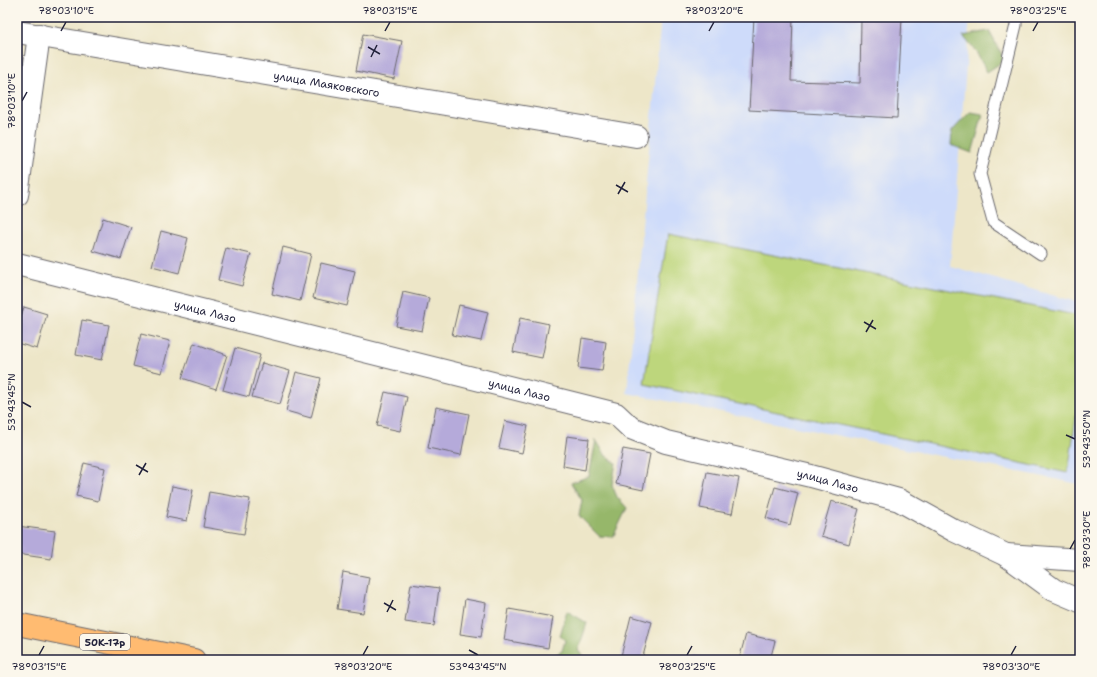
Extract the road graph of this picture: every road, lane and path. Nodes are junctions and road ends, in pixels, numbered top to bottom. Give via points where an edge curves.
1 (1016, 17) edge
2 (17, 32) edge
3 (39, 36) junction
4 (636, 136) dead end
5 (17, 195) edge
6 (1041, 254) dead end
7 (17, 264) edge
8 (1006, 555) junction
9 (1080, 560) edge
10 (1080, 601) edge
11 (17, 624) edge
12 (194, 660) edge

1 - 6 lane via 980,174 993,222
2 - 3 street, улица Маяковского
3 - 4 street, улица Маяковского
3 - 5 street
7 - 8 street, улица Лазо via 616,414 631,428 666,442 811,476 899,500
8 - 9 street, улица Лазо
8 - 10 street, улица Лазо via 1054,590
11 - 12 main road, 50К-17р

